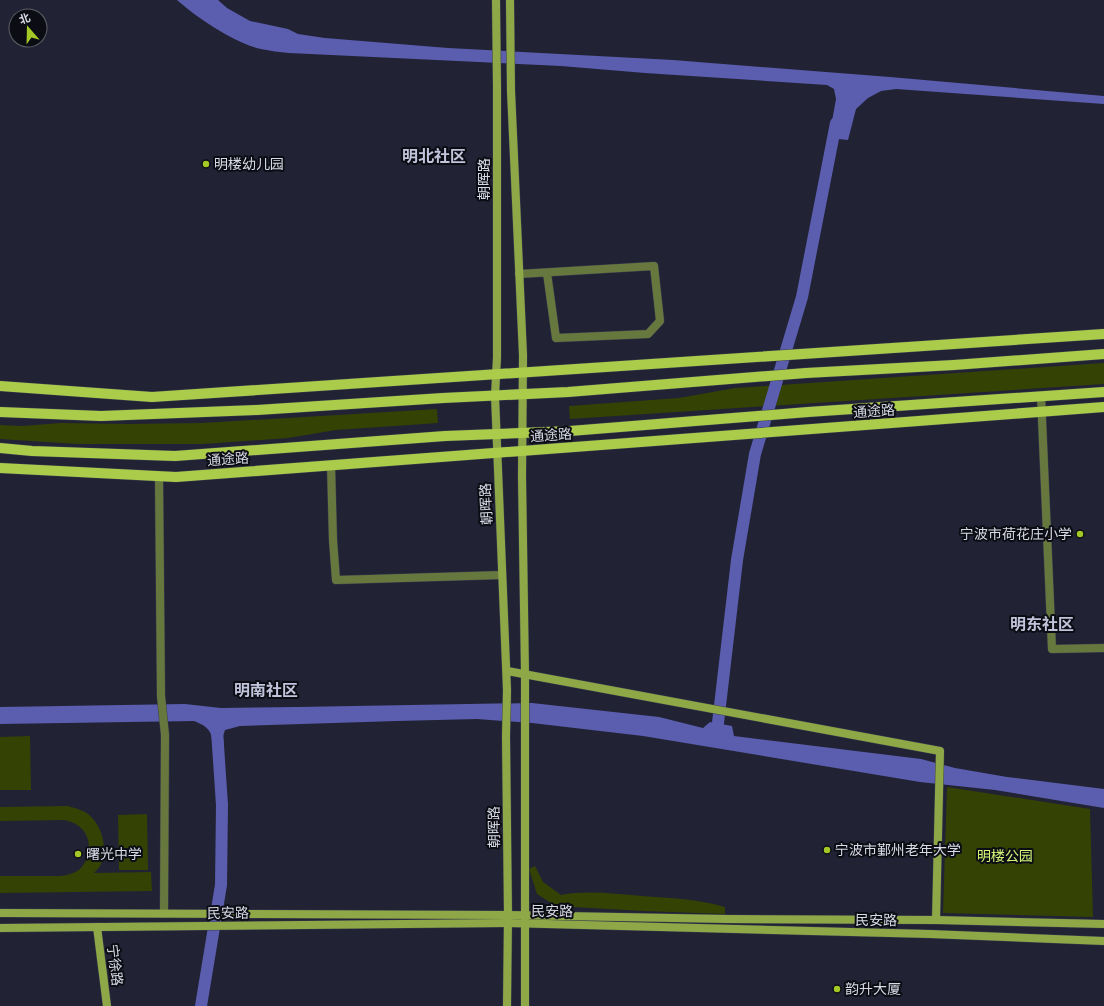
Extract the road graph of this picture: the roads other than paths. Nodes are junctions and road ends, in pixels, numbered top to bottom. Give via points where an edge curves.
1 (496, 0) edge
2 (510, 0) edge
3 (548, 272) junction
4 (519, 274) junction
5 (1104, 334) edge
6 (1104, 354) edge
7 (523, 373) junction
8 (496, 374) junction
9 (0, 386) edge
10 (1104, 392) edge
11 (523, 394) junction
12 (495, 396) junction
13 (1041, 396) junction
14 (1104, 407) edge
15 (0, 412) edge
16 (1042, 412) junction
17 (523, 433) junction
18 (496, 434) junction
19 (0, 448) edge
20 (523, 451) junction
21 (497, 453) junction
22 (331, 465) junction
23 (0, 468) edge
24 (160, 476) junction
25 (502, 575) junction
26 (1104, 648) edge
27 (507, 671) junction
28 (525, 674) junction
29 (0, 913) edge
30 (164, 913) junction
31 (507, 919) junction
32 (525, 920) junction
33 (936, 920) junction
34 (1104, 924) edge
35 (97, 927) junction
36 (0, 928) edge
37 (1104, 941) edge
38 (107, 1006) edge
39 (506, 1006) edge
40 (525, 1006) edge

1 - 8 main road, 朝晖路
2 - 4 main road
3 - 3 street via 654,266 660,320 648,334 556,338
3 - 4 street
4 - 7 main road
5 - 7 main road
6 - 11 main road
7 - 8 main road
7 - 11 main road
8 - 9 main road via 152,397
8 - 12 main road, 朝晖路
10 - 13 main road, 通途路
11 - 12 main road
11 - 17 main road
12 - 15 main road via 257,410 109,415
12 - 18 main road, 朝晖路
13 - 16 street
13 - 17 main road, 通途路
14 - 16 main road, 通途路
16 - 20 main road, 通途路
16 - 26 street via 1052,649
17 - 18 main road, 通途路
17 - 20 main road
18 - 19 main road, 通途路 via 174,456
18 - 21 main road, 朝晖路
20 - 21 main road, 通途路
20 - 28 main road
21 - 22 main road, 通途路
21 - 25 main road, 朝晖路
22 - 24 main road, 通途路 via 176,477
22 - 25 street via 336,580
23 - 24 main road, 通途路
24 - 30 street via 161,696 165,735
25 - 27 main road, 朝晖路
27 - 28 main road
27 - 31 main road, 朝晖路
28 - 32 main road
28 - 33 main road via 940,752
29 - 30 main road, 民安路
30 - 31 main road, 民安路
31 - 32 main road, 民安路
31 - 35 main road, 民安路
31 - 39 main road, 朝晖路
32 - 33 main road, 民安路
32 - 37 main road, 民安路
32 - 40 main road
33 - 34 main road, 民安路
35 - 36 main road, 民安路
35 - 38 main road, 宁徐路

